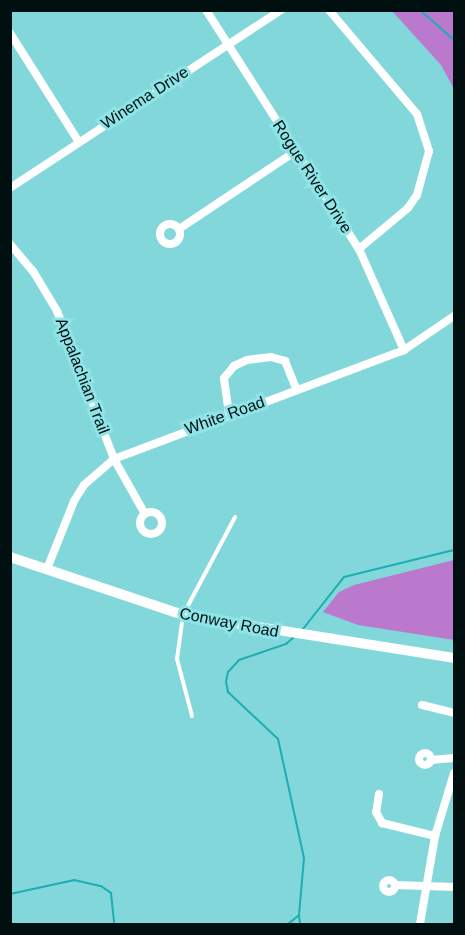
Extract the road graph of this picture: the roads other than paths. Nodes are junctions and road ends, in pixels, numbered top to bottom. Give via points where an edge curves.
1 (206, 10) edge
2 (281, 10) edge
3 (328, 10) edge
4 (10, 33) edge
5 (228, 45) junction
6 (79, 142) junction
7 (296, 151) junction
8 (10, 188) edge
9 (179, 229) dead end
10 (10, 244) edge
11 (358, 249) junction
12 (454, 316) edge
13 (404, 350) junction
14 (297, 390) junction
15 (230, 414) junction
16 (114, 459) junction
17 (145, 514) dead end
18 (235, 517) dead end
19 (10, 557) edge
20 (47, 569) junction
21 (183, 615) junction
22 (454, 658) edge
23 (422, 705) dead end
24 (454, 713) edge
25 (192, 716) dead end
26 (454, 758) edge
27 (431, 760) dead end
28 (454, 772) edge
29 (379, 794) dead end
30 (435, 836) junction
31 (395, 885) dead end
32 (424, 886) junction
33 (454, 887) edge
34 (420, 924) edge

1 - 5 street, Rogue River Drive
2 - 5 street, Winema Drive
3 - 11 street via 417,114 429,151 417,195 408,208
4 - 6 street
5 - 6 street, Winema Drive
5 - 7 street, Rogue River Drive
6 - 8 street, Winema Drive
7 - 9 street
7 - 11 street, Rogue River Drive
10 - 16 street, Appalachian Trail via 38,277 57,311
11 - 13 street, Rogue River Drive
12 - 13 street, White Road
13 - 14 street, White Road
14 - 15 street, White Road
14 - 15 street via 285,361 271,357 247,360 234,366 224,378
15 - 16 street, White Road
16 - 17 street, Appalachian Trail
16 - 20 street, White Road via 79,493 62,525
18 - 21 lane
19 - 20 street, Conway Road
20 - 21 street, Conway Road
21 - 22 street, Conway Road
21 - 25 lane via 177,659
23 - 24 street
26 - 27 street
28 - 30 street
29 - 30 street via 376,812 382,823
30 - 32 street
31 - 32 street
32 - 33 street
32 - 34 street

